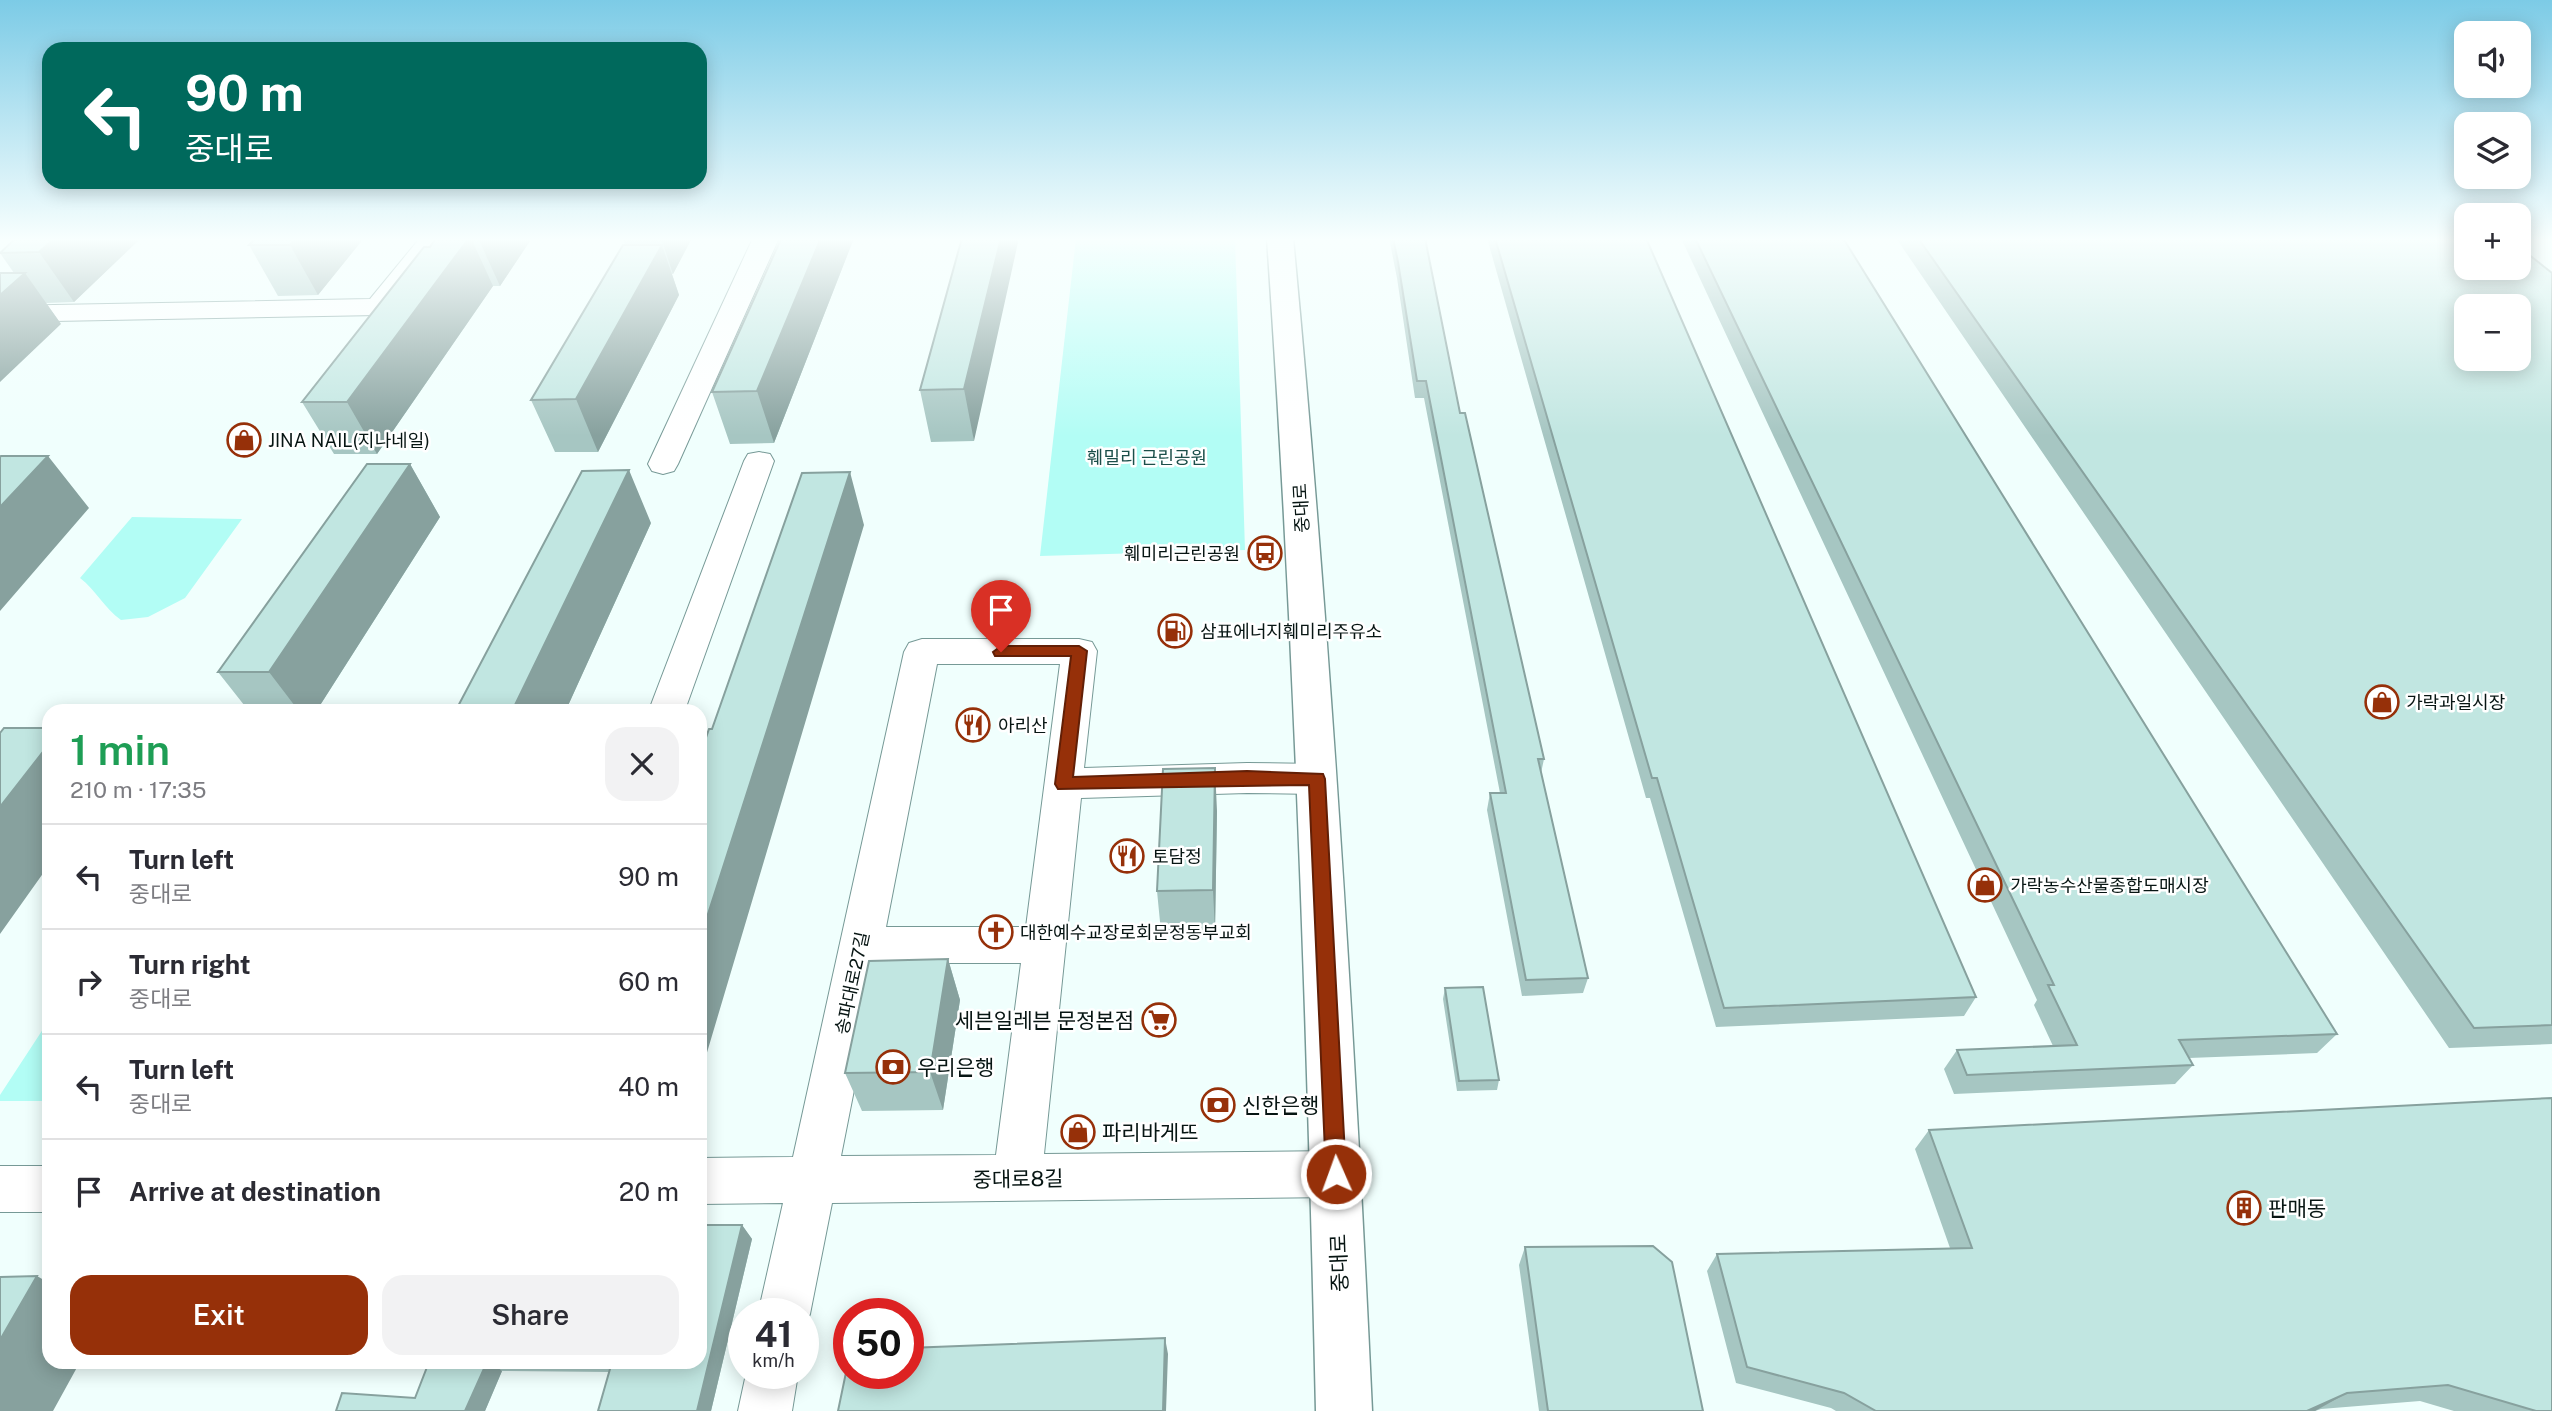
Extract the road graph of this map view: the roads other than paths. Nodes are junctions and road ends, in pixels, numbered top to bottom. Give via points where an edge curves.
1 (82, 304) edge
2 (381, 304) edge
3 (736, 304) edge
4 (1286, 304) edge
5 (759, 461) dead end
6 (663, 464) dead end
7 (669, 704) edge
8 (1317, 779) junction
9 (1064, 784) junction
10 (860, 945) junction
11 (1044, 945) junction
12 (1336, 1174) junction
13 (1017, 1179) junction
14 (811, 1180) junction
15 (707, 1181) edge
16 (0, 1189) edge
17 (42, 1189) edge
18 (787, 1298) edge
19 (769, 1389) edge
20 (765, 1411) edge
21 (1343, 1411) edge

1 - 2 street
3 - 6 street
4 - 8 main road, 중대로
5 - 7 street
8 - 9 street
8 - 12 main road, 중대로
9 - 10 street, 송파대로27길 via 1079,651 922,652
9 - 11 street
10 - 11 street
10 - 14 street, 송파대로27길
11 - 13 street
12 - 13 street, 중대로8길
12 - 21 main road, 중대로
13 - 14 street, 중대로8길
14 - 15 street, 중대로8길
14 - 18 street, 송파대로27길
16 - 17 street
19 - 20 street

